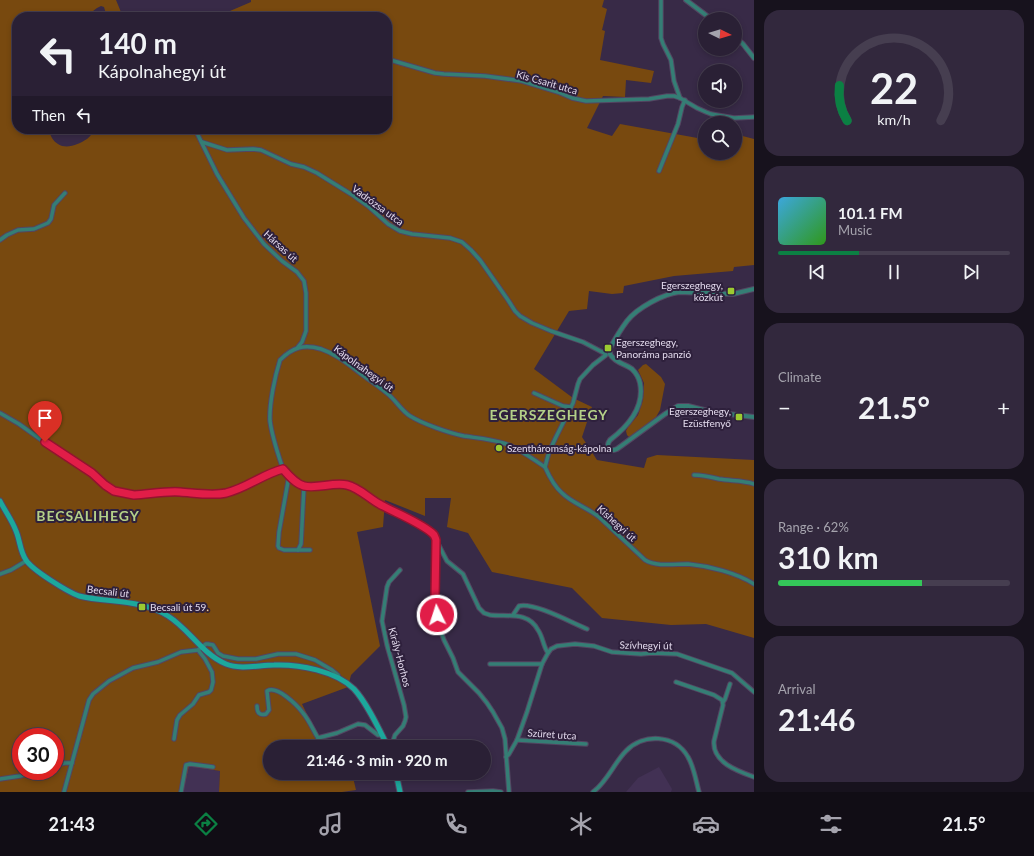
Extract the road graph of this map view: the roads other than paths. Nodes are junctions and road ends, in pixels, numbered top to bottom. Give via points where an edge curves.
1 (661, 0) edge
2 (686, 0) edge
3 (702, 12) edge
4 (742, 43) edge
5 (754, 58) edge
6 (392, 61) edge
7 (680, 98) junction
8 (685, 100) junction
9 (754, 117) edge
10 (198, 134) edge
11 (202, 142) junction
12 (658, 171) dead end
13 (65, 193) dead end
14 (0, 240) edge
15 (754, 289) edge
16 (298, 348) junction
17 (608, 354) junction
18 (534, 393) dead end
19 (571, 407) junction
20 (0, 413) edge
21 (754, 417) edge
22 (545, 467) junction
23 (283, 469) junction
24 (694, 475) dead end
25 (289, 476) junction
26 (754, 484) edge
27 (304, 486) junction
28 (0, 501) edge
29 (436, 540) junction
30 (298, 550) junction
31 (310, 550) dead end
32 (26, 561) junction
33 (400, 570) dead end
34 (0, 574) edge
35 (754, 584) edge
36 (513, 615) junction
37 (587, 629) dead end
38 (200, 648) junction
39 (548, 653) junction
40 (490, 664) dead end
41 (542, 664) junction
42 (338, 679) junction
43 (676, 682) dead end
44 (730, 684) dead end
45 (754, 692) edge
46 (723, 702) junction
47 (257, 706) dead end
48 (382, 735) junction
49 (318, 738) joint
50 (174, 739) dead end
51 (384, 740) edge
52 (393, 740) edge
53 (517, 740) junction
54 (586, 744) dead end
55 (506, 757) junction
56 (64, 763) edge
57 (72, 763) junction
58 (212, 767) dead end
59 (12, 777) edge
60 (754, 777) edge
61 (0, 779) edge
62 (397, 780) edge
63 (64, 792) edge
64 (181, 792) edge
65 (400, 792) edge
66 (468, 792) edge
67 (501, 792) edge
68 (509, 792) edge
69 (593, 792) edge
70 (699, 792) edge

1 - 7 street via 661,38 671,60
2 - 3 street
4 - 5 street
6 - 7 street, Kis Csarit utca via 434,73 522,81 586,101 666,96
7 - 8 street, Kis Csarit utca
8 - 9 street, Kis Csarit utca via 711,114 734,118
8 - 12 street
10 - 11 street
11 - 16 street, Hársas út via 217,174 256,235 304,281 306,331
11 - 17 street, Vadrózsa utca via 227,150 261,150 317,173 354,196 400,231 462,242 480,260 520,316 532,324
13 - 14 street via 54,205 48,223 34,230 14,232
15 - 17 street via 733,294 683,292 666,295 632,315
16 - 22 street, Kápolnahegyi út via 319,348 333,353 389,395 410,416 421,422 453,434 507,444
16 - 23 street via 280,360 271,406 271,426
17 - 19 street via 580,379
17 - 21 street via 634,370 639,379 640,389 640,398 634,414 608,443 611,450 622,446 678,406
18 - 19 street via 562,406
19 - 22 street via 552,444
20 - 23 street via 120,493 224,493
22 - 35 street, Kishegyi út via 562,494 593,512 648,562 702,566 737,575
23 - 25 street
24 - 26 street
25 - 27 street
25 - 30 street via 278,546 284,550
27 - 29 street via 340,484 353,487 380,505 430,531
27 - 30 street via 301,544
28 - 32 main road via 15,528
29 - 36 street via 447,561 463,574 482,611 490,615
29 - 55 street via 435,603 442,635 458,672 479,692 499,722 504,734
30 - 31 street
32 - 34 street
32 - 38 main road, Becsali út via 73,594 131,603 162,613 174,621
33 - 52 street, Király-Horhos via 387,587 382,621 406,713 406,721
36 - 37 street via 519,606 527,605
36 - 39 street via 524,617 539,630
38 - 42 main road, Becsali út via 231,666 300,666
38 - 42 street, Becsali út via 211,644 218,653 238,659 296,654 315,660 332,670
38 - 50 street via 212,672 211,690 200,695 180,715
38 - 57 street via 133,668 109,680 93,694 87,706
39 - 41 street
39 - 45 street, Szívhegyi út via 557,646 575,644 594,646 612,652 677,654 732,673
40 - 41 street
41 - 53 street
42 - 48 main road, Becsali út via 360,696
43 - 46 street
44 - 46 street
46 - 60 street via 714,750 728,765
47 - 49 street via 258,713 266,714 269,710 267,692 277,691 303,713
48 - 49 street via 378,735 365,725 358,724
48 - 51 main road, Becsali út
53 - 54 street, Szüret utca
53 - 55 street
55 - 68 street
56 - 57 street
57 - 63 street
58 - 64 street via 186,765
59 - 61 street
62 - 65 main road
66 - 67 street
69 - 70 street via 632,746 644,740 658,738 676,744 687,755

